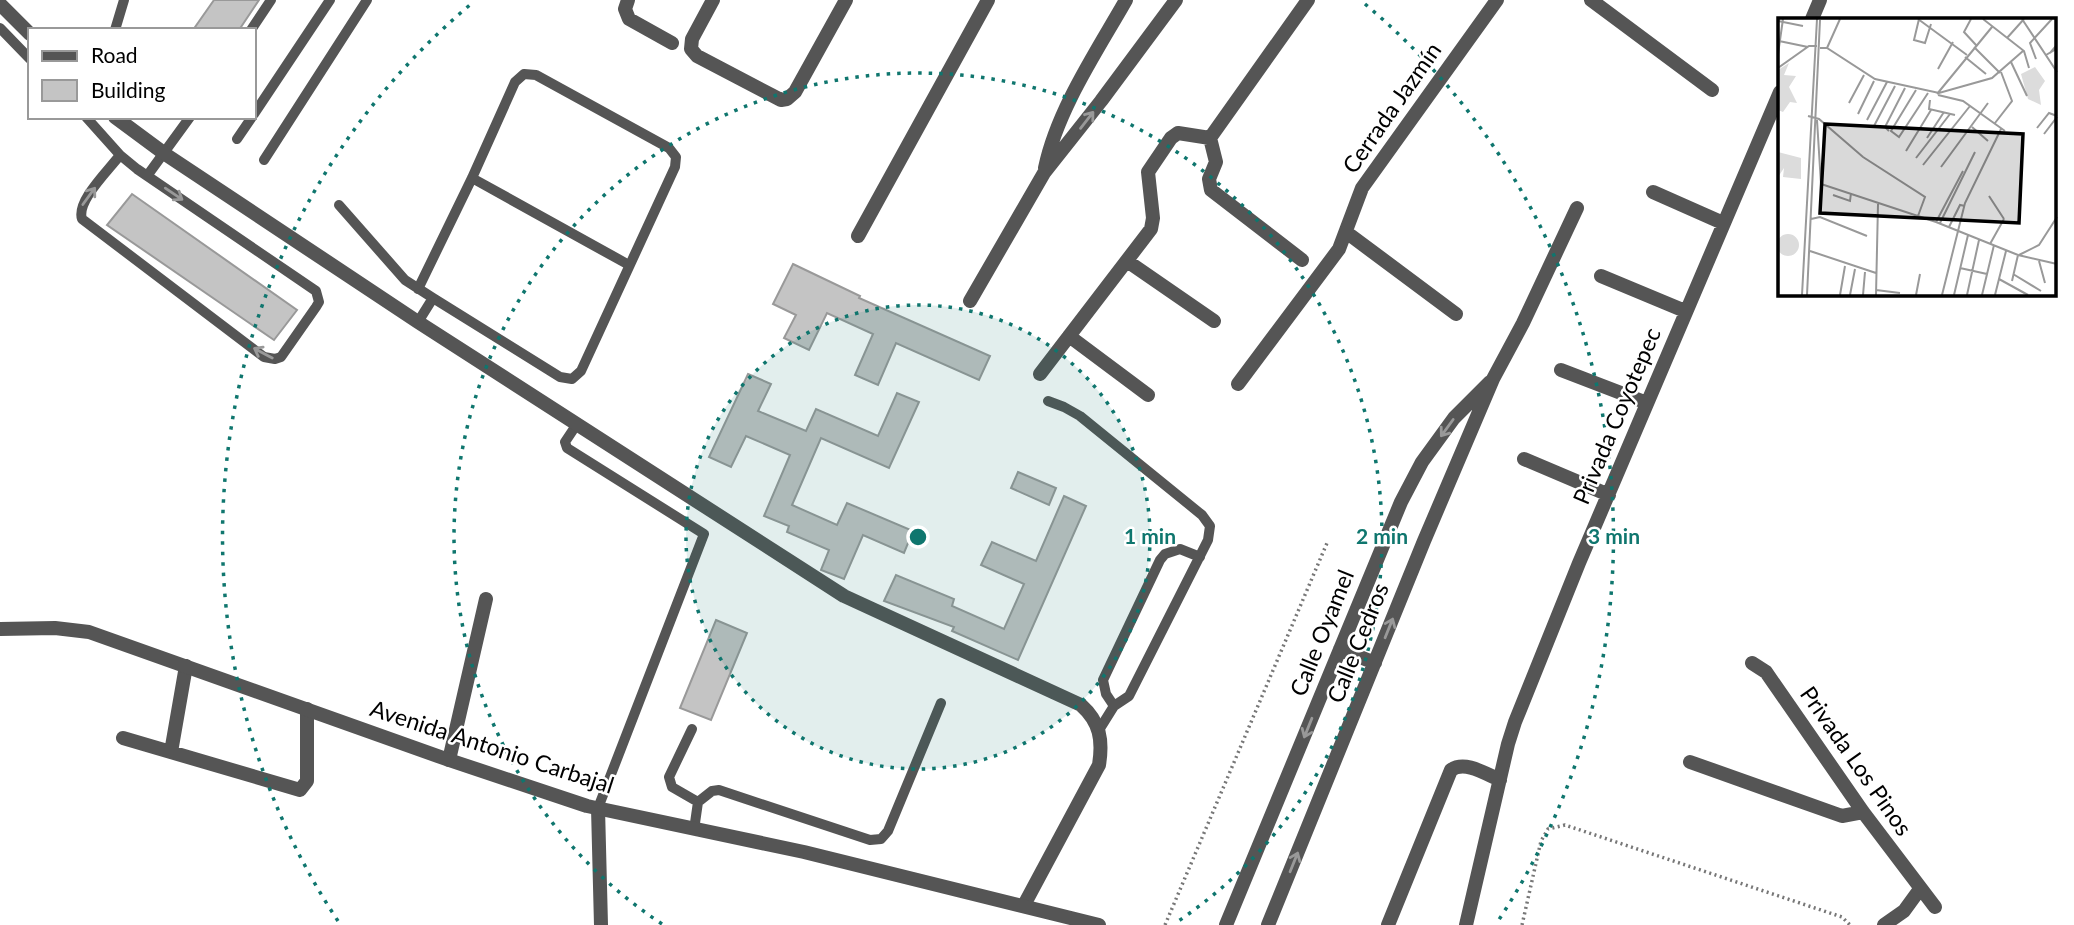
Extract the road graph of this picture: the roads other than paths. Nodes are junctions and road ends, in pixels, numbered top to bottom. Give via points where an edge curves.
1 (124, 0) edge
2 (271, 0) edge
3 (330, 0) edge
4 (367, 0) edge
5 (713, 0) edge
6 (846, 0) edge
7 (988, 0) edge
8 (1126, 0) edge
9 (1176, 0) edge
10 (1308, 0) edge
11 (1497, 0) edge
12 (1591, 0) edge
13 (1820, 0) edge
14 (0, 4) edge
15 (627, 7) edge
16 (1812, 18) edge
17 (116, 28) edge
18 (252, 28) edge
19 (0, 29) edge
20 (28, 32) edge
21 (672, 43) dead end
22 (28, 57) edge
23 (1712, 90) dead end
24 (1778, 97) edge
25 (256, 111) edge
26 (88, 119) edge
27 (118, 119) edge
28 (189, 119) edge
29 (251, 119) edge
30 (1210, 138) junction
31 (237, 139) dead end
32 (165, 154) junction
33 (120, 155) junction
34 (264, 160) dead end
35 (1044, 173) junction
36 (147, 176) junction
37 (472, 178) junction
38 (1653, 192) dead end
39 (339, 205) dead end
40 (1577, 208) dead end
41 (1723, 223) junction
42 (1346, 232) junction
43 (858, 236) dead end
44 (1301, 260) dead end
45 (1127, 261) junction
46 (629, 265) junction
47 (1601, 276) dead end
48 (418, 289) junction
49 (433, 298) junction
50 (970, 301) dead end
51 (1685, 311) junction
52 (1455, 314) dead end
53 (1214, 321) dead end
54 (418, 322) junction
55 (1069, 336) junction
56 (1561, 370) dead end
57 (1040, 374) dead end
58 (1493, 379) junction
59 (1238, 384) dead end
60 (1148, 394) dead end
61 (1048, 401) dead end
62 (1647, 403) junction
63 (577, 424) junction
64 (1524, 459) dead end
65 (1609, 495) junction
66 (1200, 558) junction
67 (486, 599) dead end
68 (0, 629) edge
69 (1340, 649) junction
70 (1375, 663) junction
71 (1752, 663) dead end
72 (186, 666) junction
73 (941, 703) dead end
74 (1114, 706) junction
75 (307, 709) junction
76 (692, 729) dead end
77 (1099, 730) junction
78 (123, 738) dead end
79 (172, 752) junction
80 (449, 760) junction
81 (1690, 762) dead end
82 (1500, 780) junction
83 (698, 802) junction
84 (598, 808) junction
85 (1863, 812) junction
86 (694, 830) junction
87 (1920, 889) junction
88 (1024, 905) junction
89 (1935, 907) dead end
90 (601, 925) edge
91 (1099, 925) edge
92 (1226, 925) edge
93 (1268, 925) edge
94 (1388, 925) edge
95 (1466, 925) edge
96 (1884, 925) edge

1 - 17 lane
2 - 18 lane
3 - 25 lane
4 - 34 lane
5 - 6 street via 691,49 776,98 787,99
7 - 43 street
8 - 35 street via 1058,128
35 -> 9 street
10 - 30 street
11 - 42 street, Cerrada Jazmín via 1363,188
12 - 23 street
13 - 16 street
14 - 20 street
15 - 21 street via 633,22
19 - 22 lane
24 - 41 street, Privada Coyotepec
26 - 33 lane
27 - 32 street
28 - 32 lane
29 - 31 lane
30 - 44 street via 1216,162 1210,190
30 - 45 street via 1178,133 1150,167 1153,224
32 - 36 lane
32 - 54 street
33 - 36 lane
36 -> 33 lane via 316,291 319,302 281,357 264,357 82,219 83,203
35 - 50 street
37 - 46 lane
37 - 46 lane via 515,82 524,74 536,75 661,144 673,152 677,162
37 - 48 lane
38 - 41 street
39 - 48 lane
40 - 58 street
41 - 51 street, Privada Coyotepec
42 - 52 street
42 - 59 street, Cerrada Jazmín via 1339,249
45 - 53 street
45 - 55 street
46 - 49 lane via 582,370 572,379 560,377
47 - 51 street
48 - 49 lane
49 - 54 lane
51 - 62 street, Privada Coyotepec
54 - 63 street
55 - 57 street
55 - 60 street
56 - 62 street
58 -> 69 street, Calle Oyamel via 1454,418 1422,463
70 -> 58 street, Calle Cedros
61 - 66 lane via 1080,416 1202,514 1210,534
62 - 65 street, Privada Coyotepec
63 - 77 street via 844,596 1071,700 1089,712
63 - 84 lane via 565,442 567,449 704,534
64 - 65 street
65 - 82 street, Privada Coyotepec via 1542,652 1508,744
66 - 74 lane via 1129,696
66 - 74 lane via 1180,549 1160,560 1103,680
67 - 80 street
68 - 72 street, Avenida Antonio Carbajal via 89,632
69 - 70 street
69 -> 92 street, Calle Oyamel
93 -> 70 street, Calle Cedros
71 - 85 street, Privada Los Pinos via 1766,673
72 - 75 street, Avenida Antonio Carbajal
72 - 79 street
73 - 83 lane via 881,839 870,840 723,790 712,791
74 - 77 lane
75 - 79 street via 307,781 300,790
75 - 80 street, Avenida Antonio Carbajal
76 - 83 lane via 669,777 672,787
77 - 88 street via 1099,765
78 - 79 street
80 - 84 street, Avenida Antonio Carbajal
81 - 85 street via 1842,816
82 - 94 street via 1466,766 1451,770
82 - 95 street, Privada Coyotepec
83 - 86 lane
84 - 86 street, Avenida Antonio Carbajal
84 - 90 street
85 - 87 street, Privada Los Pinos
86 - 88 street, Avenida Antonio Carbajal
87 - 89 street, Privada Los Pinos
87 - 96 street via 1904,911
88 - 91 street, Avenida Antonio Carbajal

